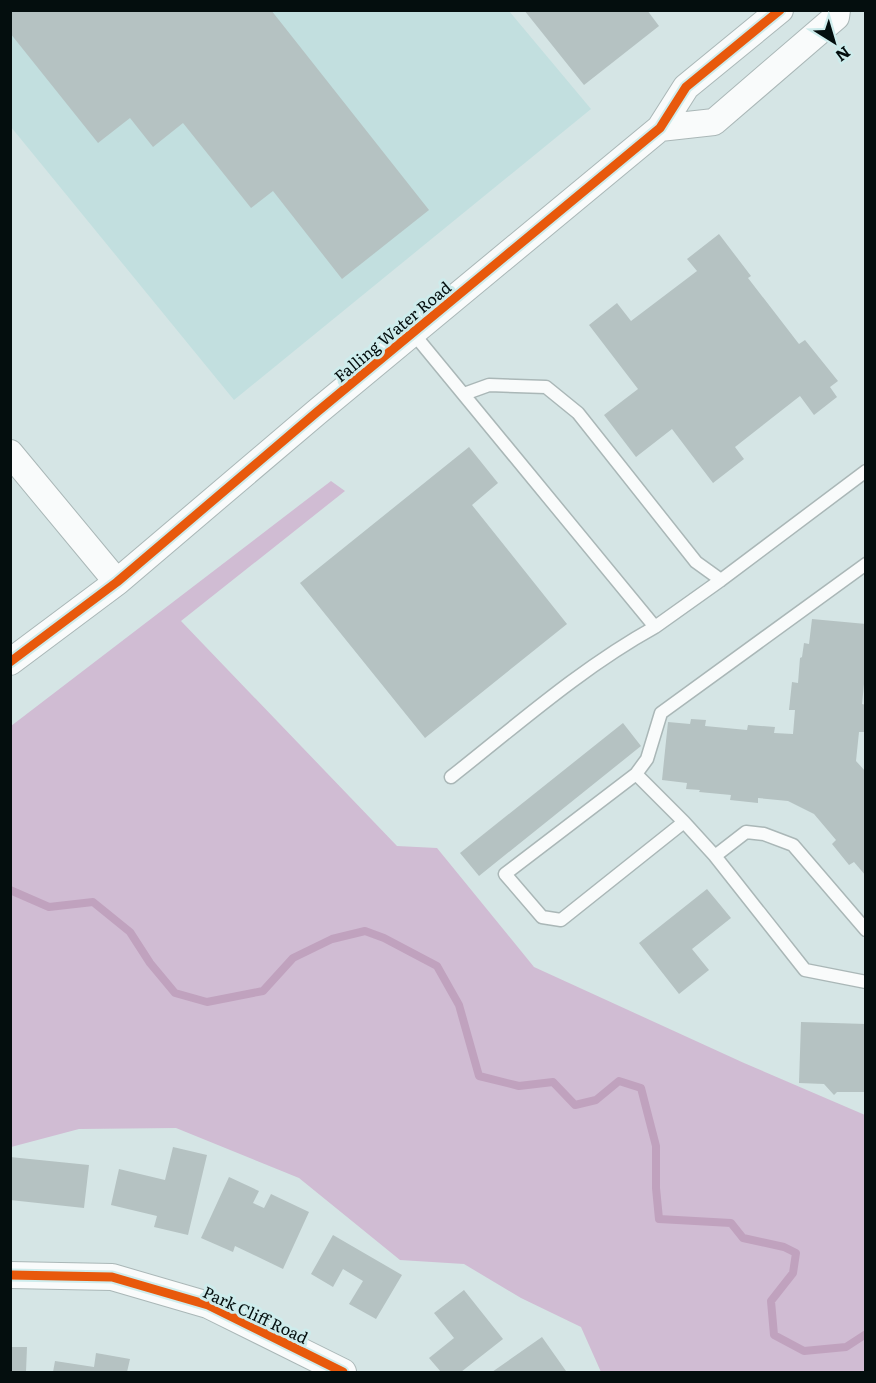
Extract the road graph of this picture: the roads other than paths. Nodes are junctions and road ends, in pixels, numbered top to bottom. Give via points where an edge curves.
1 (780, 10) edge
2 (837, 10) edge
3 (660, 128) junction
4 (413, 333) junction
5 (464, 394) junction
6 (10, 453) edge
7 (866, 471) edge
8 (866, 564) edge
9 (721, 580) junction
10 (117, 582) junction
11 (654, 627) junction
12 (10, 662) edge
13 (636, 774) junction
14 (451, 777) dead end
15 (684, 822) junction
16 (715, 856) junction
17 (866, 930) edge
18 (866, 982) edge
19 (10, 1275) edge
20 (343, 1372) edge

1 - 3 street, Falling Water Road via 686,87
2 - 3 street via 836,17 714,122
3 - 4 street, Falling Water Road
4 - 5 lane
4 - 10 street, Falling Water Road
5 - 9 lane via 489,385 546,387 578,413 696,562
5 - 11 lane
6 - 10 street
7 - 9 lane
8 - 13 lane via 662,713 646,759
9 - 11 lane
10 - 12 street, Falling Water Road
11 - 14 lane via 581,674
13 - 15 lane
13 - 15 lane via 505,874 542,917 561,920
15 - 16 lane
16 - 17 lane via 746,832 793,845
16 - 18 lane via 805,970
19 - 20 street, Park Cliff Road via 123,1280 208,1305

